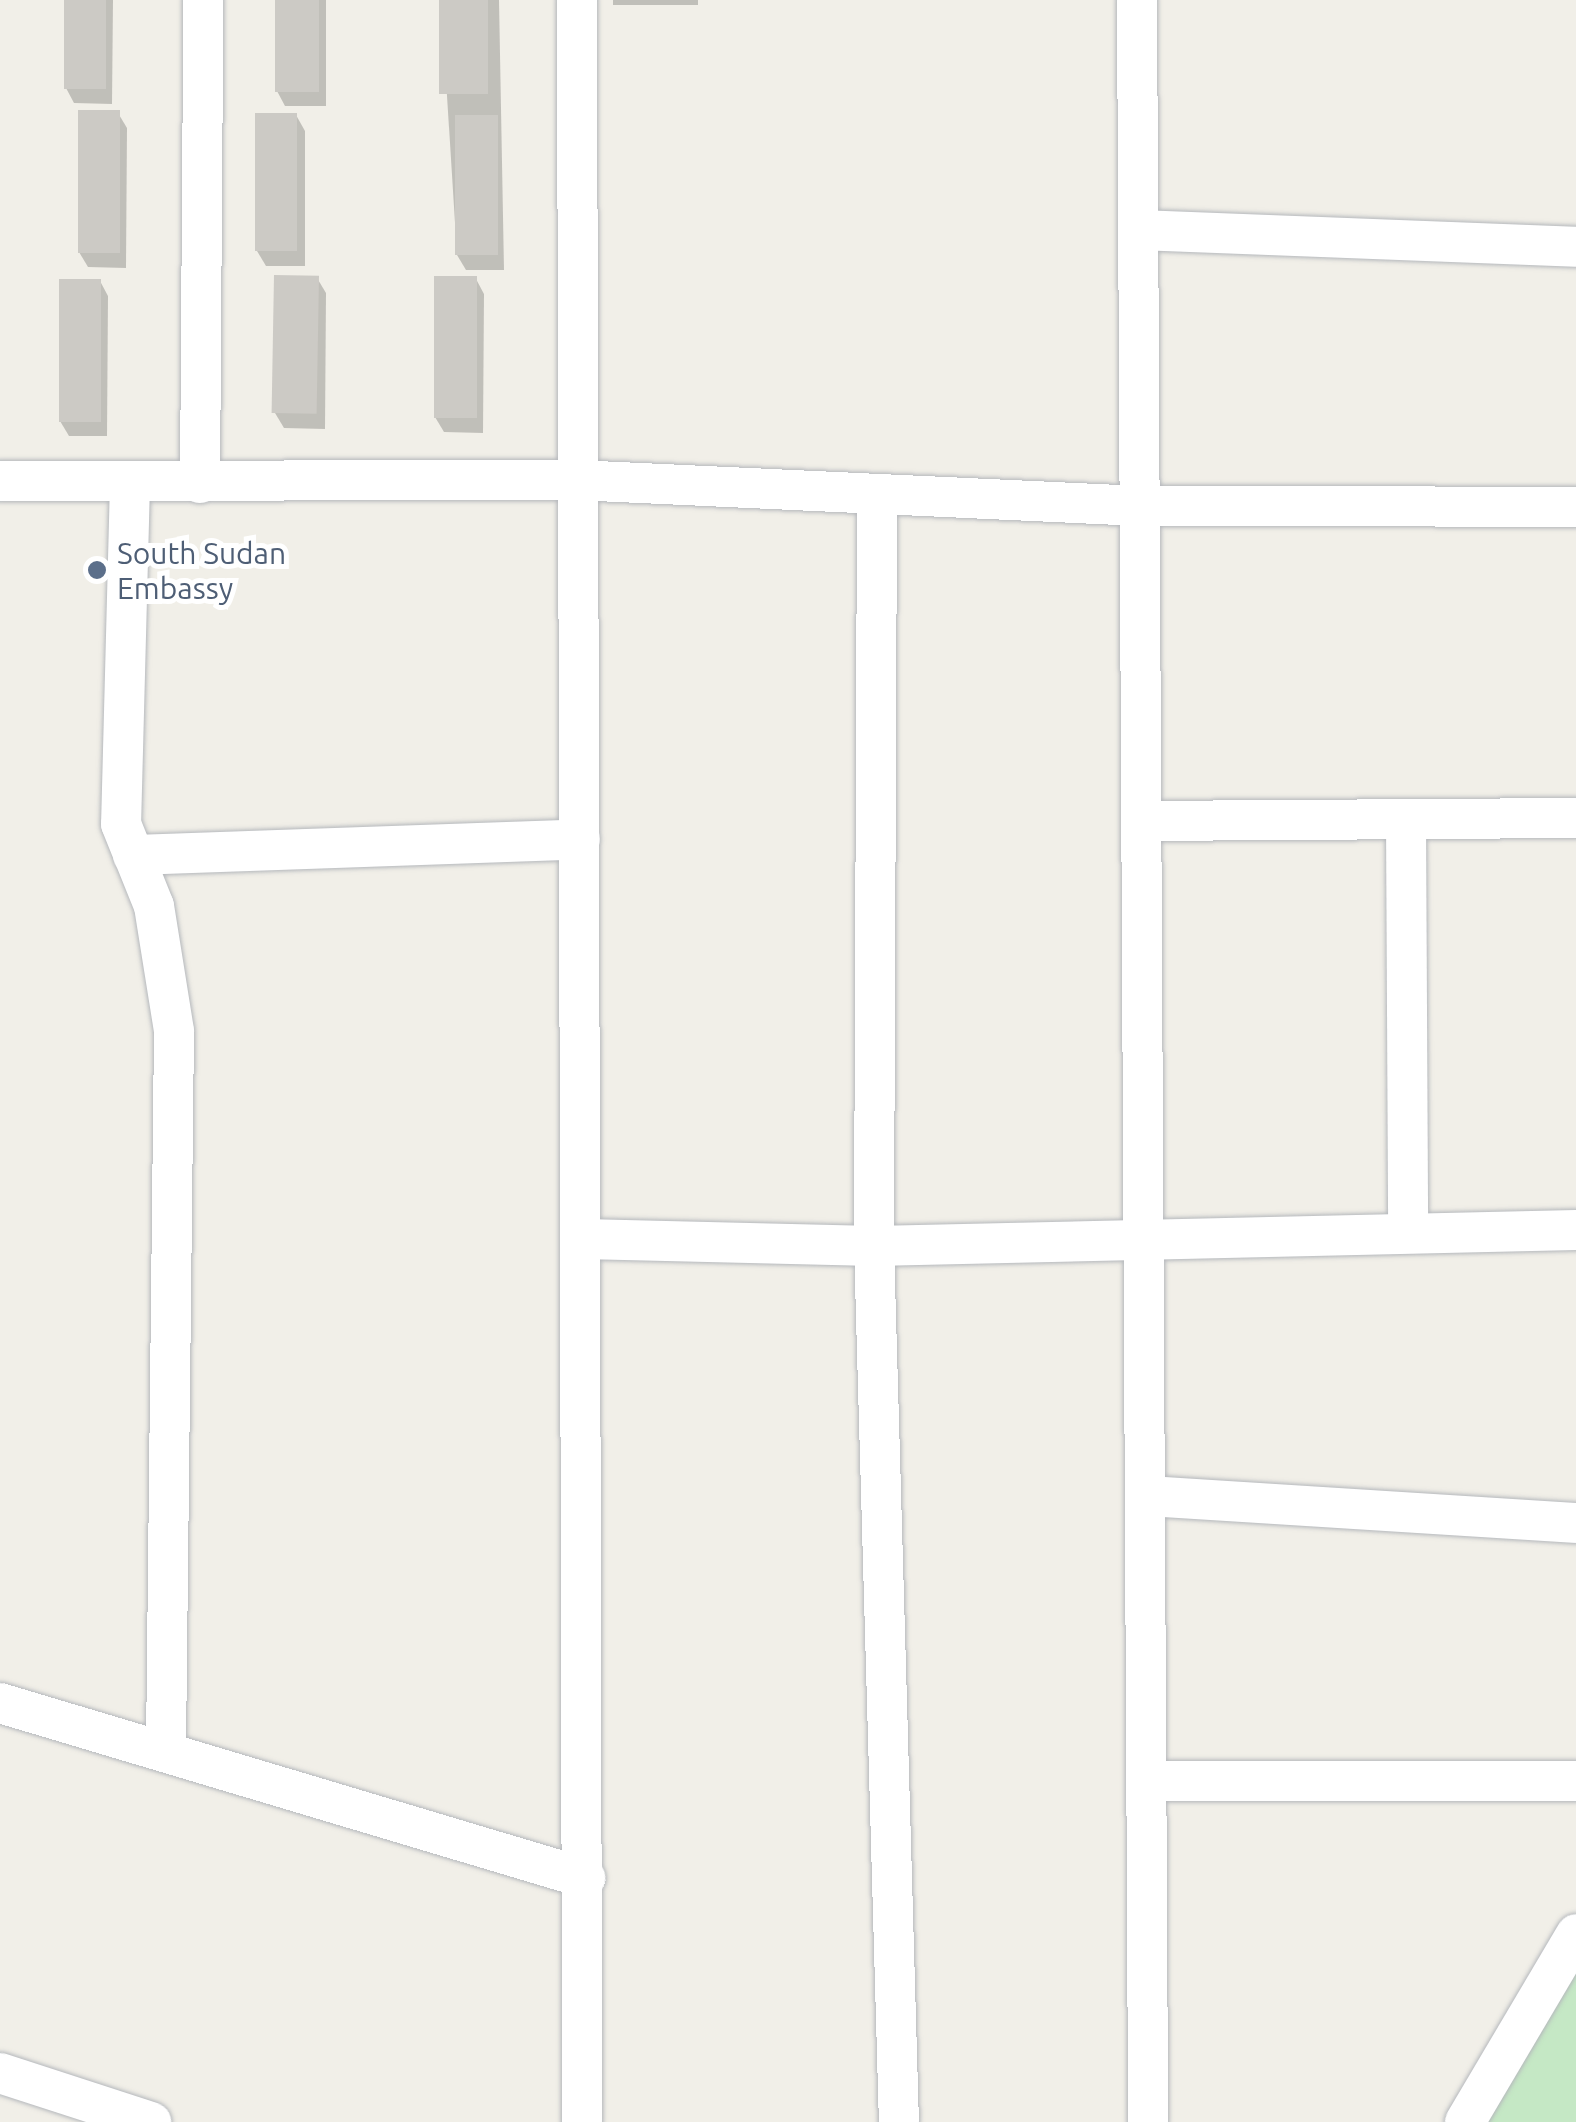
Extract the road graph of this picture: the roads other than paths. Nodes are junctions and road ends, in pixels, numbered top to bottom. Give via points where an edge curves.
1 (203, 0) edge
2 (577, 0) edge
3 (1137, 0) edge
4 (1139, 230) junction
5 (1576, 248) edge
6 (0, 480) edge
7 (575, 480) junction
8 (130, 483) junction
9 (200, 483) junction
10 (878, 494) junction
11 (1140, 506) junction
12 (1576, 507) edge
13 (1576, 818) edge
14 (1406, 819) junction
15 (1142, 820) junction
16 (580, 839) junction
17 (133, 855) junction
18 (1576, 1230) edge
19 (1408, 1232) junction
20 (1146, 1234) junction
21 (583, 1239) junction
22 (874, 1246) junction
23 (1148, 1496) junction
24 (1576, 1523) edge
25 (0, 1704) edge
26 (166, 1748) junction
27 (1149, 1782) junction
28 (1576, 1782) edge
29 (585, 1878) junction
30 (1576, 1934) edge
31 (0, 2073) edge
32 (151, 2122) edge
33 (582, 2122) edge
34 (899, 2122) edge
35 (1148, 2122) edge
36 (1464, 2122) edge

1 - 9 street
2 - 7 street
3 - 4 street
4 - 5 street
4 - 11 street
6 - 8 street
7 - 9 street
7 - 10 street
7 - 16 street
8 - 9 street
8 - 17 street via 121,824
10 - 11 street
10 - 22 street
11 - 12 street
11 - 15 street
13 - 14 street
14 - 15 street
14 - 19 street
15 - 20 street
16 - 17 street
16 - 21 street
17 - 26 street via 154,906 174,1031
18 - 19 street
19 - 20 street
20 - 22 street
20 - 23 street
21 - 22 street
21 - 29 street
22 - 34 street
23 - 24 street
23 - 27 street
25 - 26 street
26 - 29 street
27 - 28 street
27 - 35 street
29 - 33 street
30 - 36 street
31 - 32 street

